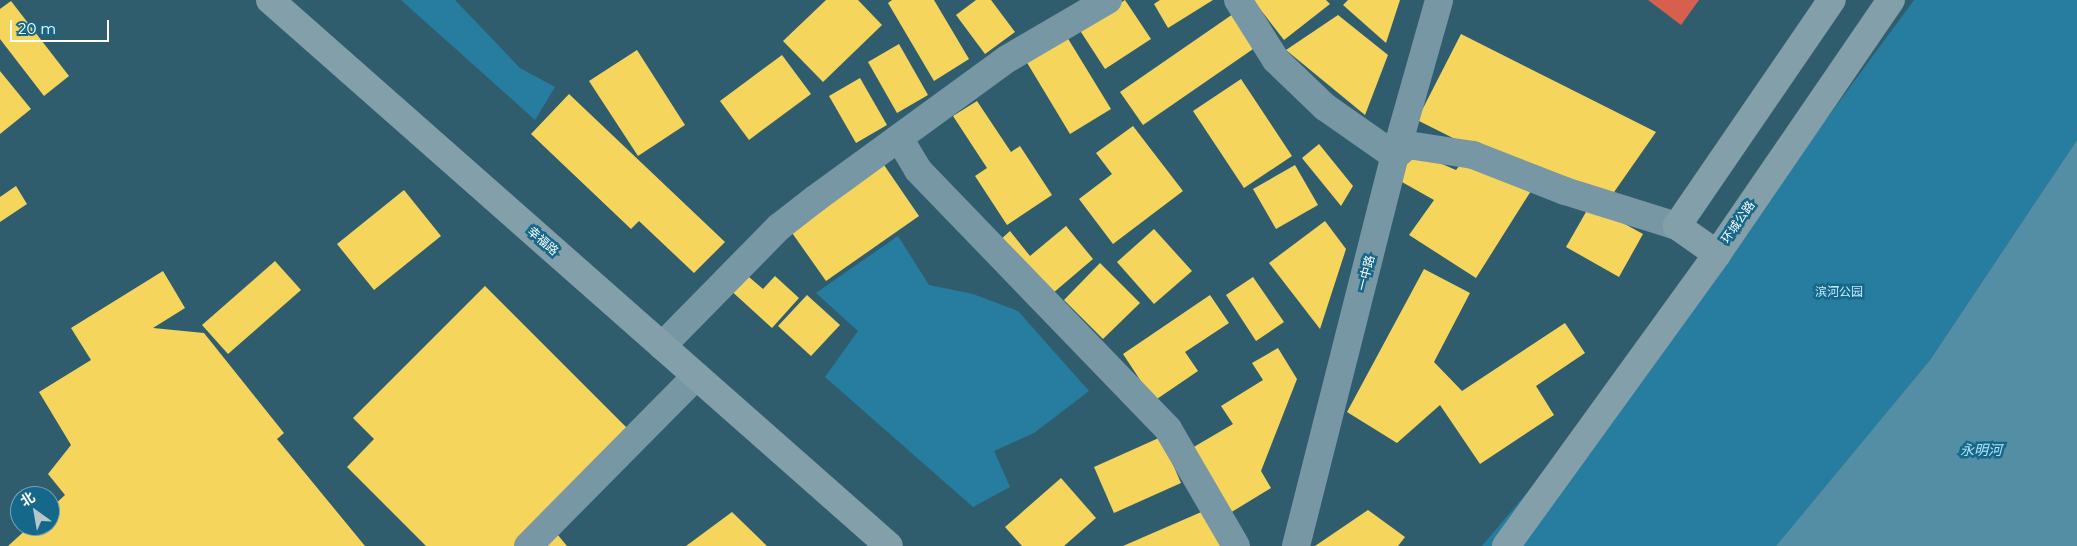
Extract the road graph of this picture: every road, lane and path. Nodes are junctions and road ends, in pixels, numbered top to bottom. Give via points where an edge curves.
1 (270, 0) edge
2 (1108, 0) edge
3 (1238, 0) edge
4 (1439, 0) edge
5 (1832, 0) edge
6 (1891, 0) edge
7 (899, 138) junction
8 (1394, 156) junction
9 (1678, 226) junction
10 (1717, 254) junction
11 (662, 346) junction
12 (696, 376) junction
13 (528, 546) edge
14 (889, 546) edge
15 (1236, 546) edge
16 (1296, 546) edge
17 (1506, 546) edge

1 - 11 main road, 幸福路
2 - 7 street via 1007,59
3 - 8 street via 1276,60 1325,107
4 - 8 street, 一中路
5 - 9 main road
6 - 10 main road, 环城公路
7 - 11 street via 780,227
7 - 15 street via 918,170 1168,429
8 - 9 street via 1408,146 1473,155 1565,191
8 - 16 street, 一中路
9 - 10 main road, 环城公路
10 - 17 main road
11 - 12 main road, 幸福路
12 - 13 street
12 - 14 main road, 幸福路

